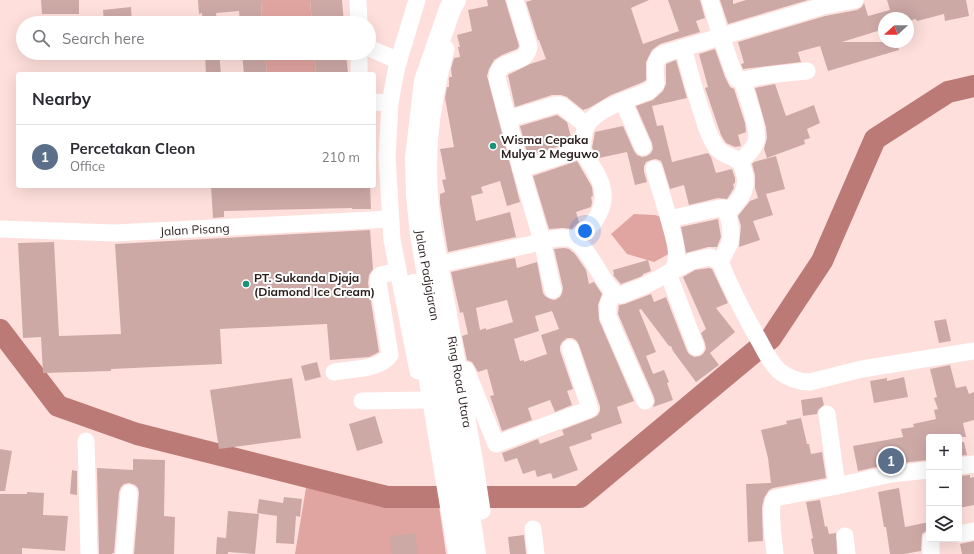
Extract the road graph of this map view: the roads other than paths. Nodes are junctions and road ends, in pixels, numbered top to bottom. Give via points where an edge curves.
1 (358, 0) edge
2 (417, 0) edge
3 (441, 0) edge
4 (455, 0) edge
5 (464, 0) edge
6 (710, 0) edge
7 (855, 0) edge
8 (520, 2) edge
9 (822, 3) edge
10 (359, 16) edge
11 (721, 37) junction
12 (684, 48) junction
13 (376, 51) edge
14 (359, 60) edge
15 (399, 61) junction
16 (807, 71) dead end
17 (359, 72) edge
18 (742, 80) junction
19 (623, 101) junction
20 (382, 102) edge
21 (508, 119) junction
22 (586, 125) junction
23 (643, 147) dead end
24 (581, 149) junction
25 (740, 162) junction
26 (521, 169) junction
27 (654, 169) dead end
28 (727, 213) junction
29 (390, 219) junction
30 (668, 219) junction
31 (0, 229) edge
32 (574, 240) junction
33 (542, 241) junction
34 (720, 262) junction
35 (440, 264) junction
36 (398, 271) junction
37 (671, 272) junction
38 (553, 290) dead end
39 (614, 292) junction
40 (452, 335) junction
41 (417, 336) junction
42 (696, 347) dead end
43 (570, 348) dead end
44 (974, 350) edge
45 (334, 372) dead end
46 (424, 400) junction
47 (362, 401) dead end
48 (645, 401) dead end
49 (827, 414) dead end
50 (86, 442) dead end
51 (974, 464) edge
52 (962, 466) edge
53 (455, 468) junction
54 (926, 470) edge
55 (837, 486) junction
56 (129, 493) dead end
57 (462, 514) junction
58 (533, 529) dead end
59 (974, 531) edge
60 (962, 533) edge
61 (845, 536) dead end
62 (930, 542) edge
63 (89, 554) edge
64 (124, 554) edge
65 (449, 554) edge
66 (459, 554) edge
67 (475, 554) edge
68 (486, 554) edge
69 (536, 554) edge
70 (775, 554) edge
71 (847, 554) edge
72 (931, 554) edge

1 - 10 street
2 - 15 street
3 - 41 highway, Jalan Padjajaran via 413,78 402,161 406,238
4 - 53 highway, Jalan Padjajaran via 425,81 416,158 421,235
5 - 35 street, Ring Road Utara via 443,60 431,123 428,192
6 - 11 street
7 - 9 street
8 - 21 street via 528,52 523,58 500,67 497,72
9 - 11 street
11 - 12 street
11 - 18 street via 734,73 737,79
12 - 19 street via 663,54 657,59 656,84 652,89
12 - 25 street via 708,132 716,147
13 - 15 street
14 - 17 street
15 - 20 street
16 - 18 street
18 - 25 street via 755,123 756,140
19 - 22 street via 597,115
19 - 23 street
20 - 29 street
21 - 22 street via 561,105
21 - 26 street
22 - 24 street
24 - 26 street
24 - 32 street via 599,178 604,204 593,223
25 - 28 street via 745,176 745,188 740,200
26 - 33 street
27 - 30 street
28 - 30 street via 724,208 720,208
28 - 34 street via 729,243
29 - 31 street, Jalan Pisang via 115,233
29 - 36 street
30 - 37 street via 677,249 676,265
32 - 33 street via 558,238
32 - 39 street via 583,248
33 - 35 street
33 - 38 street
34 - 37 street via 710,257 703,258
34 - 44 street via 769,358 778,370 790,378 810,382 862,369
35 - 40 street, Ring Road Utara
36 - 41 street
36 - 45 street via 381,275 378,281 390,355 381,364
37 - 39 street via 621,296
37 - 42 street
39 - 48 street via 608,305 608,316
40 - 43 street via 496,444 590,409
40 - 53 street, Ring Road Utara
41 - 46 street
41 - 53 highway, Jalan Padjajaran
46 - 47 street
46 - 53 street
49 - 55 street
50 - 63 street
51 - 52 street
53 - 57 highway, Jalan Padjajaran
54 - 55 street via 891,474
55 - 70 street via 778,496 774,499 771,510
56 - 64 street
57 - 65 street
57 - 66 highway, Jalan Padjajaran
57 - 67 highway, Jalan Padjajaran
57 - 68 highway
58 - 69 street
59 - 60 street
61 - 71 street
62 - 72 street

